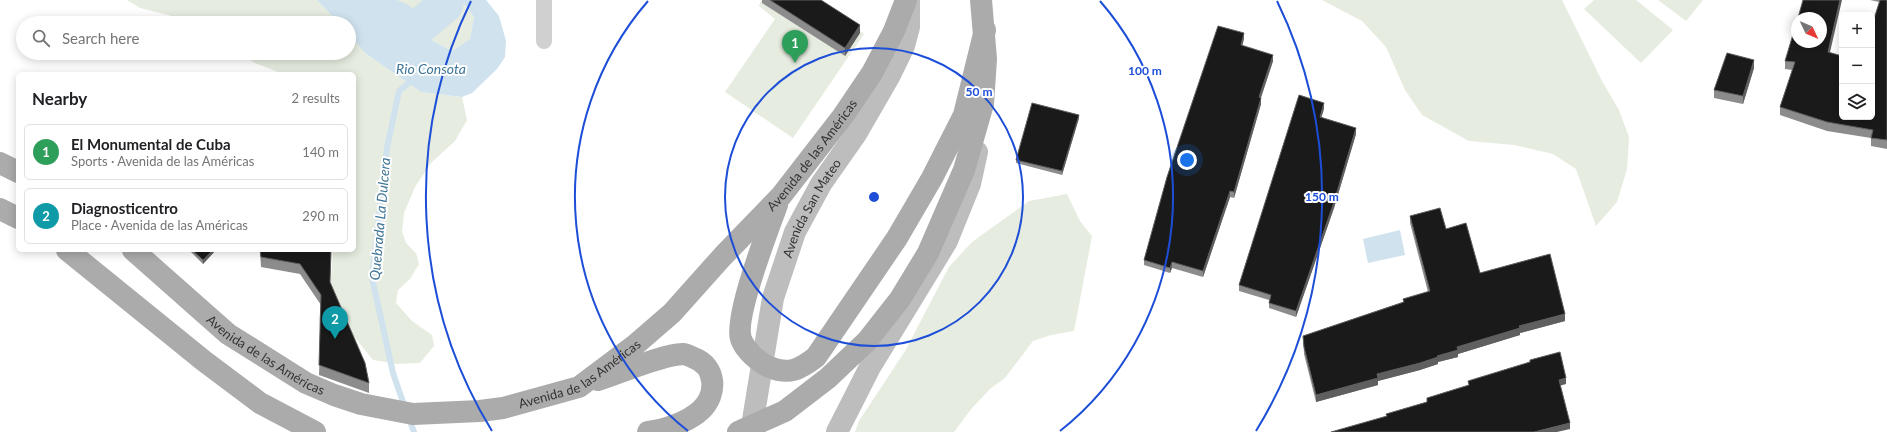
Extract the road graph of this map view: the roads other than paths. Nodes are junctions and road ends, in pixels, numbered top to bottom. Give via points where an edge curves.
1 (544, 0) edge
2 (906, 0) edge
3 (909, 0) edge
4 (981, 0) edge
5 (985, 30) junction
6 (544, 41) dead end
7 (983, 104) junction
8 (0, 163) edge
9 (16, 171) edge
10 (781, 196) junction
11 (0, 209) edge
12 (16, 217) edge
13 (69, 252) edge
14 (135, 252) edge
15 (579, 387) junction
16 (315, 432) edge
17 (648, 432) edge
18 (738, 432) edge
19 (751, 432) edge
20 (837, 432) edge

1 - 6 street
2 - 10 main road, Avenida de las Américas via 894,31 872,73 843,116
3 - 19 main road, Avenida San Mateo via 909,27 902,52 880,95 821,184 795,232 773,298
4 - 5 main road
5 - 7 main road
5 - 10 main road via 964,115 898,238 816,357 801,368 790,371 766,366 749,351 741,339 742,320 754,268
7 - 18 main road via 964,170 950,204 928,253 900,299 867,341 828,378 785,410
7 - 20 main road via 975,166 947,241 870,367
8 - 9 main road
10 - 15 main road, Avenida de las Américas via 672,313 635,345
11 - 12 main road
13 - 16 main road via 260,403
14 - 15 main road, Avenida de las Américas via 228,334 306,383 361,404 413,414 450,413 503,408
15 - 17 main road via 669,356 684,354 708,366 713,380 712,390 701,410 673,426

